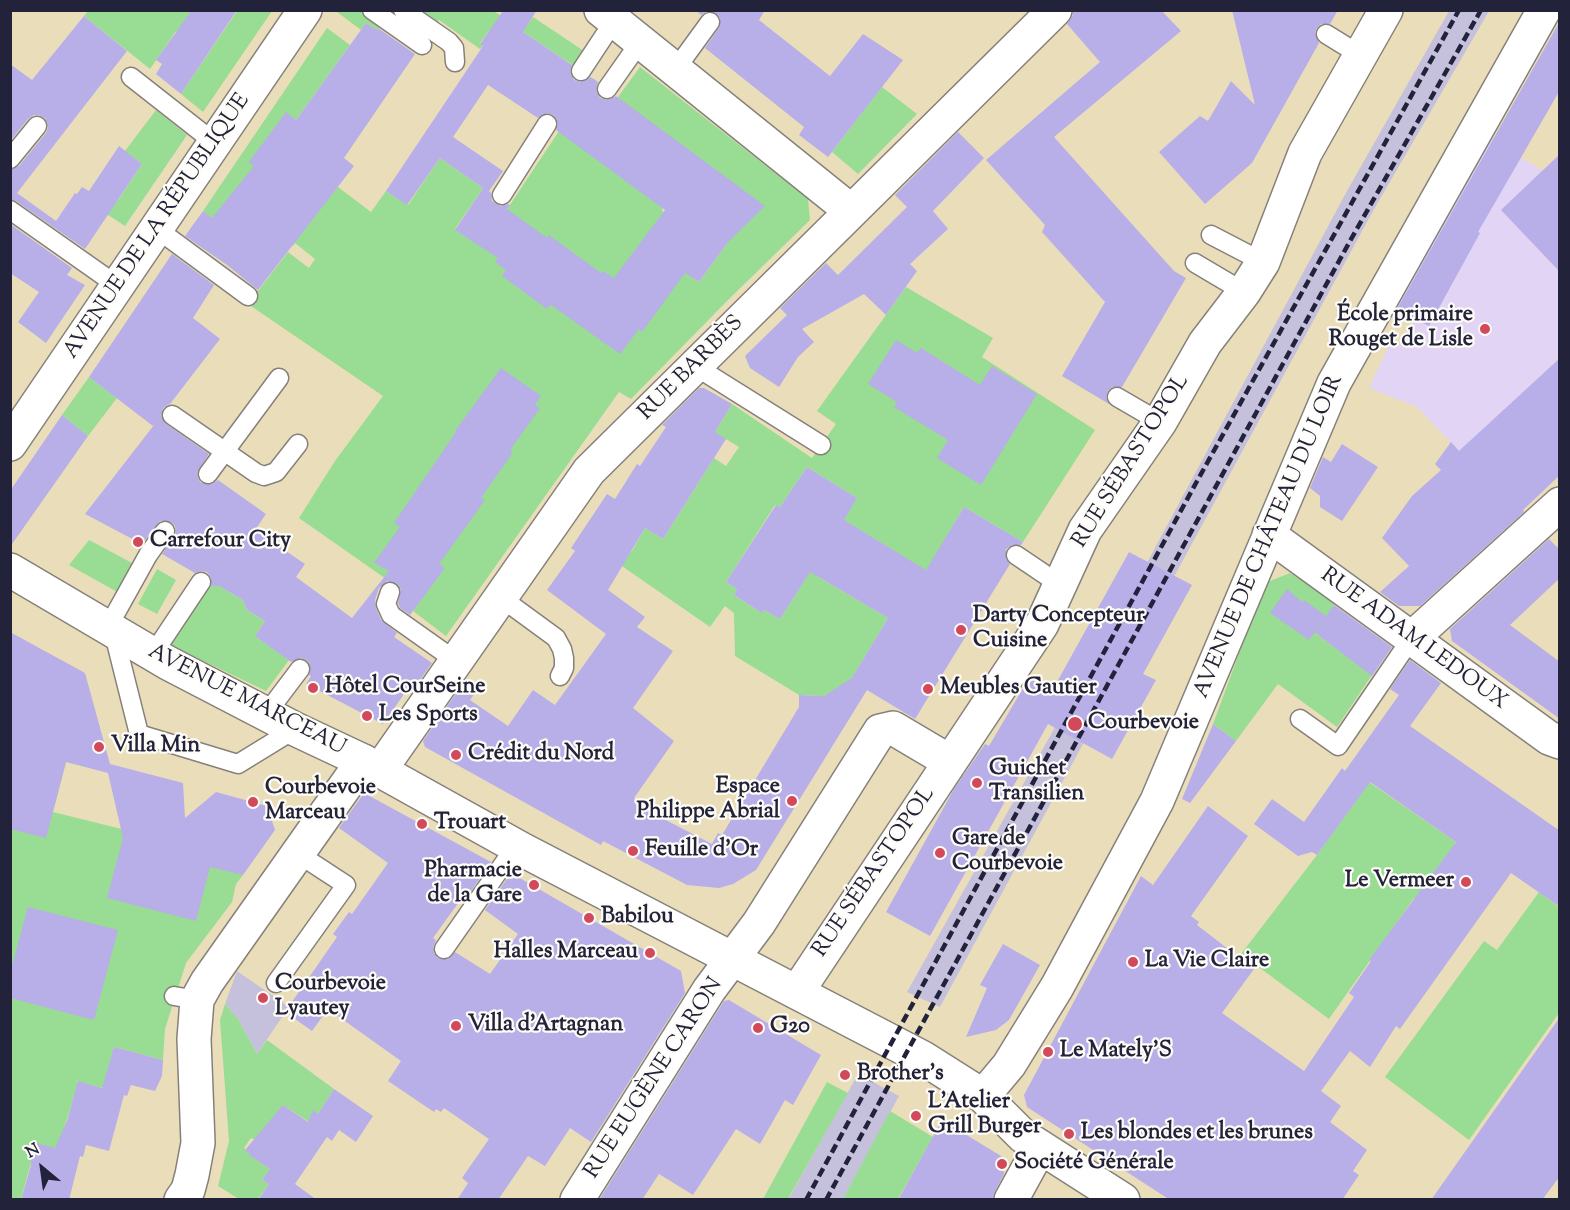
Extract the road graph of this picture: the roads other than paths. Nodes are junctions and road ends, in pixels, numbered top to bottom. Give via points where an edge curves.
1 (305, 10) edge
2 (372, 10) edge
3 (403, 10) edge
4 (1055, 10) edge
5 (1386, 10) edge
6 (1544, 10) edge
7 (607, 16) edge
8 (710, 22) dead end
9 (1326, 34) dead end
10 (640, 42) junction
11 (422, 45) dead end
12 (1360, 55) junction
13 (455, 62) dead end
14 (675, 70) junction
15 (581, 71) dead end
16 (131, 77) dead end
17 (607, 89) dead end
18 (547, 124) dead end
19 (37, 126) dead end
20 (215, 143) junction
21 (10, 159) edge
22 (502, 195) dead end
23 (10, 210) edge
24 (851, 211) junction
25 (157, 229) junction
26 (1211, 234) dead end
27 (1263, 262) junction
28 (1195, 263) dead end
29 (118, 286) junction
30 (1244, 292) junction
31 (248, 296) dead end
32 (695, 366) junction
33 (279, 378) dead end
34 (1117, 397) dead end
35 (172, 415) dead end
36 (1160, 422) junction
37 (10, 444) edge
38 (298, 444) dead end
39 (821, 446) dead end
40 (225, 451) junction
41 (208, 474) dead end
42 (1560, 504) edge
43 (165, 531) dead end
44 (1269, 534) junction
45 (1016, 555) dead end
46 (10, 570) edge
47 (201, 582) dead end
48 (1059, 584) junction
49 (390, 592) dead end
50 (500, 597) junction
51 (110, 629) junction
52 (1411, 639) junction
53 (153, 654) junction
54 (456, 660) junction
55 (300, 669) dead end
56 (560, 676) dead end
57 (266, 714) junction
58 (1300, 718) dead end
59 (295, 729) junction
60 (1560, 742) edge
61 (371, 766) junction
62 (947, 767) junction
63 (516, 846) junction
64 (297, 854) junction
65 (444, 949) dead end
66 (734, 959) junction
67 (276, 983) dead end
68 (797, 992) junction
69 (983, 1096) junction
70 (1040, 1147) junction
71 (182, 1200) edge
72 (577, 1200) edge
73 (1011, 1200) edge
74 (1123, 1200) edge

1 - 20 street, AVENUE DE LA RÉPUBLIQUE
2 - 11 lane
3 - 13 lane via 449,42 454,48
4 - 24 street, RUE BARBÈS
5 - 12 street, RUE SÉBASTOPOL
6 - 44 street, AVENUE DE CHÂTEAU DU LOIR via 1334,383
7 - 10 street
7 - 15 lane
8 - 14 lane
9 - 12 lane
10 - 14 street
10 - 17 lane
12 - 27 street, RUE SÉBASTOPOL via 1305,153
14 - 24 street
16 - 20 lane
18 - 22 lane
19 - 21 lane
20 - 25 street, AVENUE DE LA RÉPUBLIQUE
23 - 29 lane
24 - 32 street, RUE BARBÈS
25 - 29 street, AVENUE DE LA RÉPUBLIQUE
25 - 31 lane
26 - 27 lane
27 - 30 street, RUE SÉBASTOPOL
28 - 30 lane
29 - 37 street, AVENUE DE LA RÉPUBLIQUE
30 - 36 street, RUE SÉBASTOPOL via 1205,342
32 - 39 lane
32 - 50 street, RUE BARBÈS via 589,471
33 - 40 lane
34 - 36 lane
35 - 40 lane
36 - 48 street, RUE SÉBASTOPOL via 1084,530
38 - 40 lane via 276,472 264,476
40 - 41 lane
42 - 52 street
43 - 51 lane via 148,555
44 - 52 street, RUE ADAM LEDOUX
44 - 69 street, AVENUE DE CHÂTEAU DU LOIR via 1157,801 1057,987 1009,1065
45 - 48 lane
46 - 51 street, AVENUE MARCEAU
47 - 53 lane
48 - 62 street, RUE SÉBASTOPOL via 1042,624
49 - 54 lane via 386,604 391,615
50 - 54 street, RUE BARBÈS
50 - 56 lane via 556,638 564,658
51 - 53 street, AVENUE MARCEAU
51 - 59 lane via 139,734 238,764
52 - 58 lane via 1338,746
52 - 60 street, RUE ADAM LEDOUX
53 - 57 street, AVENUE MARCEAU
54 - 61 street, RUE BARBÈS
55 - 57 lane
57 - 59 street, AVENUE MARCEAU
59 - 61 street, AVENUE MARCEAU
61 - 63 street, AVENUE MARCEAU
61 - 64 street, RUE BARBÈS
62 - 66 street, RUE EUGÈNE CARON via 942,757 893,728 880,731
62 - 68 street, RUE SÉBASTOPOL
63 - 65 lane
63 - 66 street, AVENUE MARCEAU
64 - 67 lane via 346,885
64 - 71 street, RUE BARBÈS via 207,982 186,998 194,1039 198,1143 188,1190
66 - 68 street, AVENUE MARCEAU
66 - 72 street, RUE EUGÈNE CARON via 709,990
68 - 69 street, AVENUE MARCEAU via 944,1070
69 - 70 street, AVENUE MARCEAU via 1023,1136
70 - 73 street
70 - 74 street, AVENUE MARCEAU

